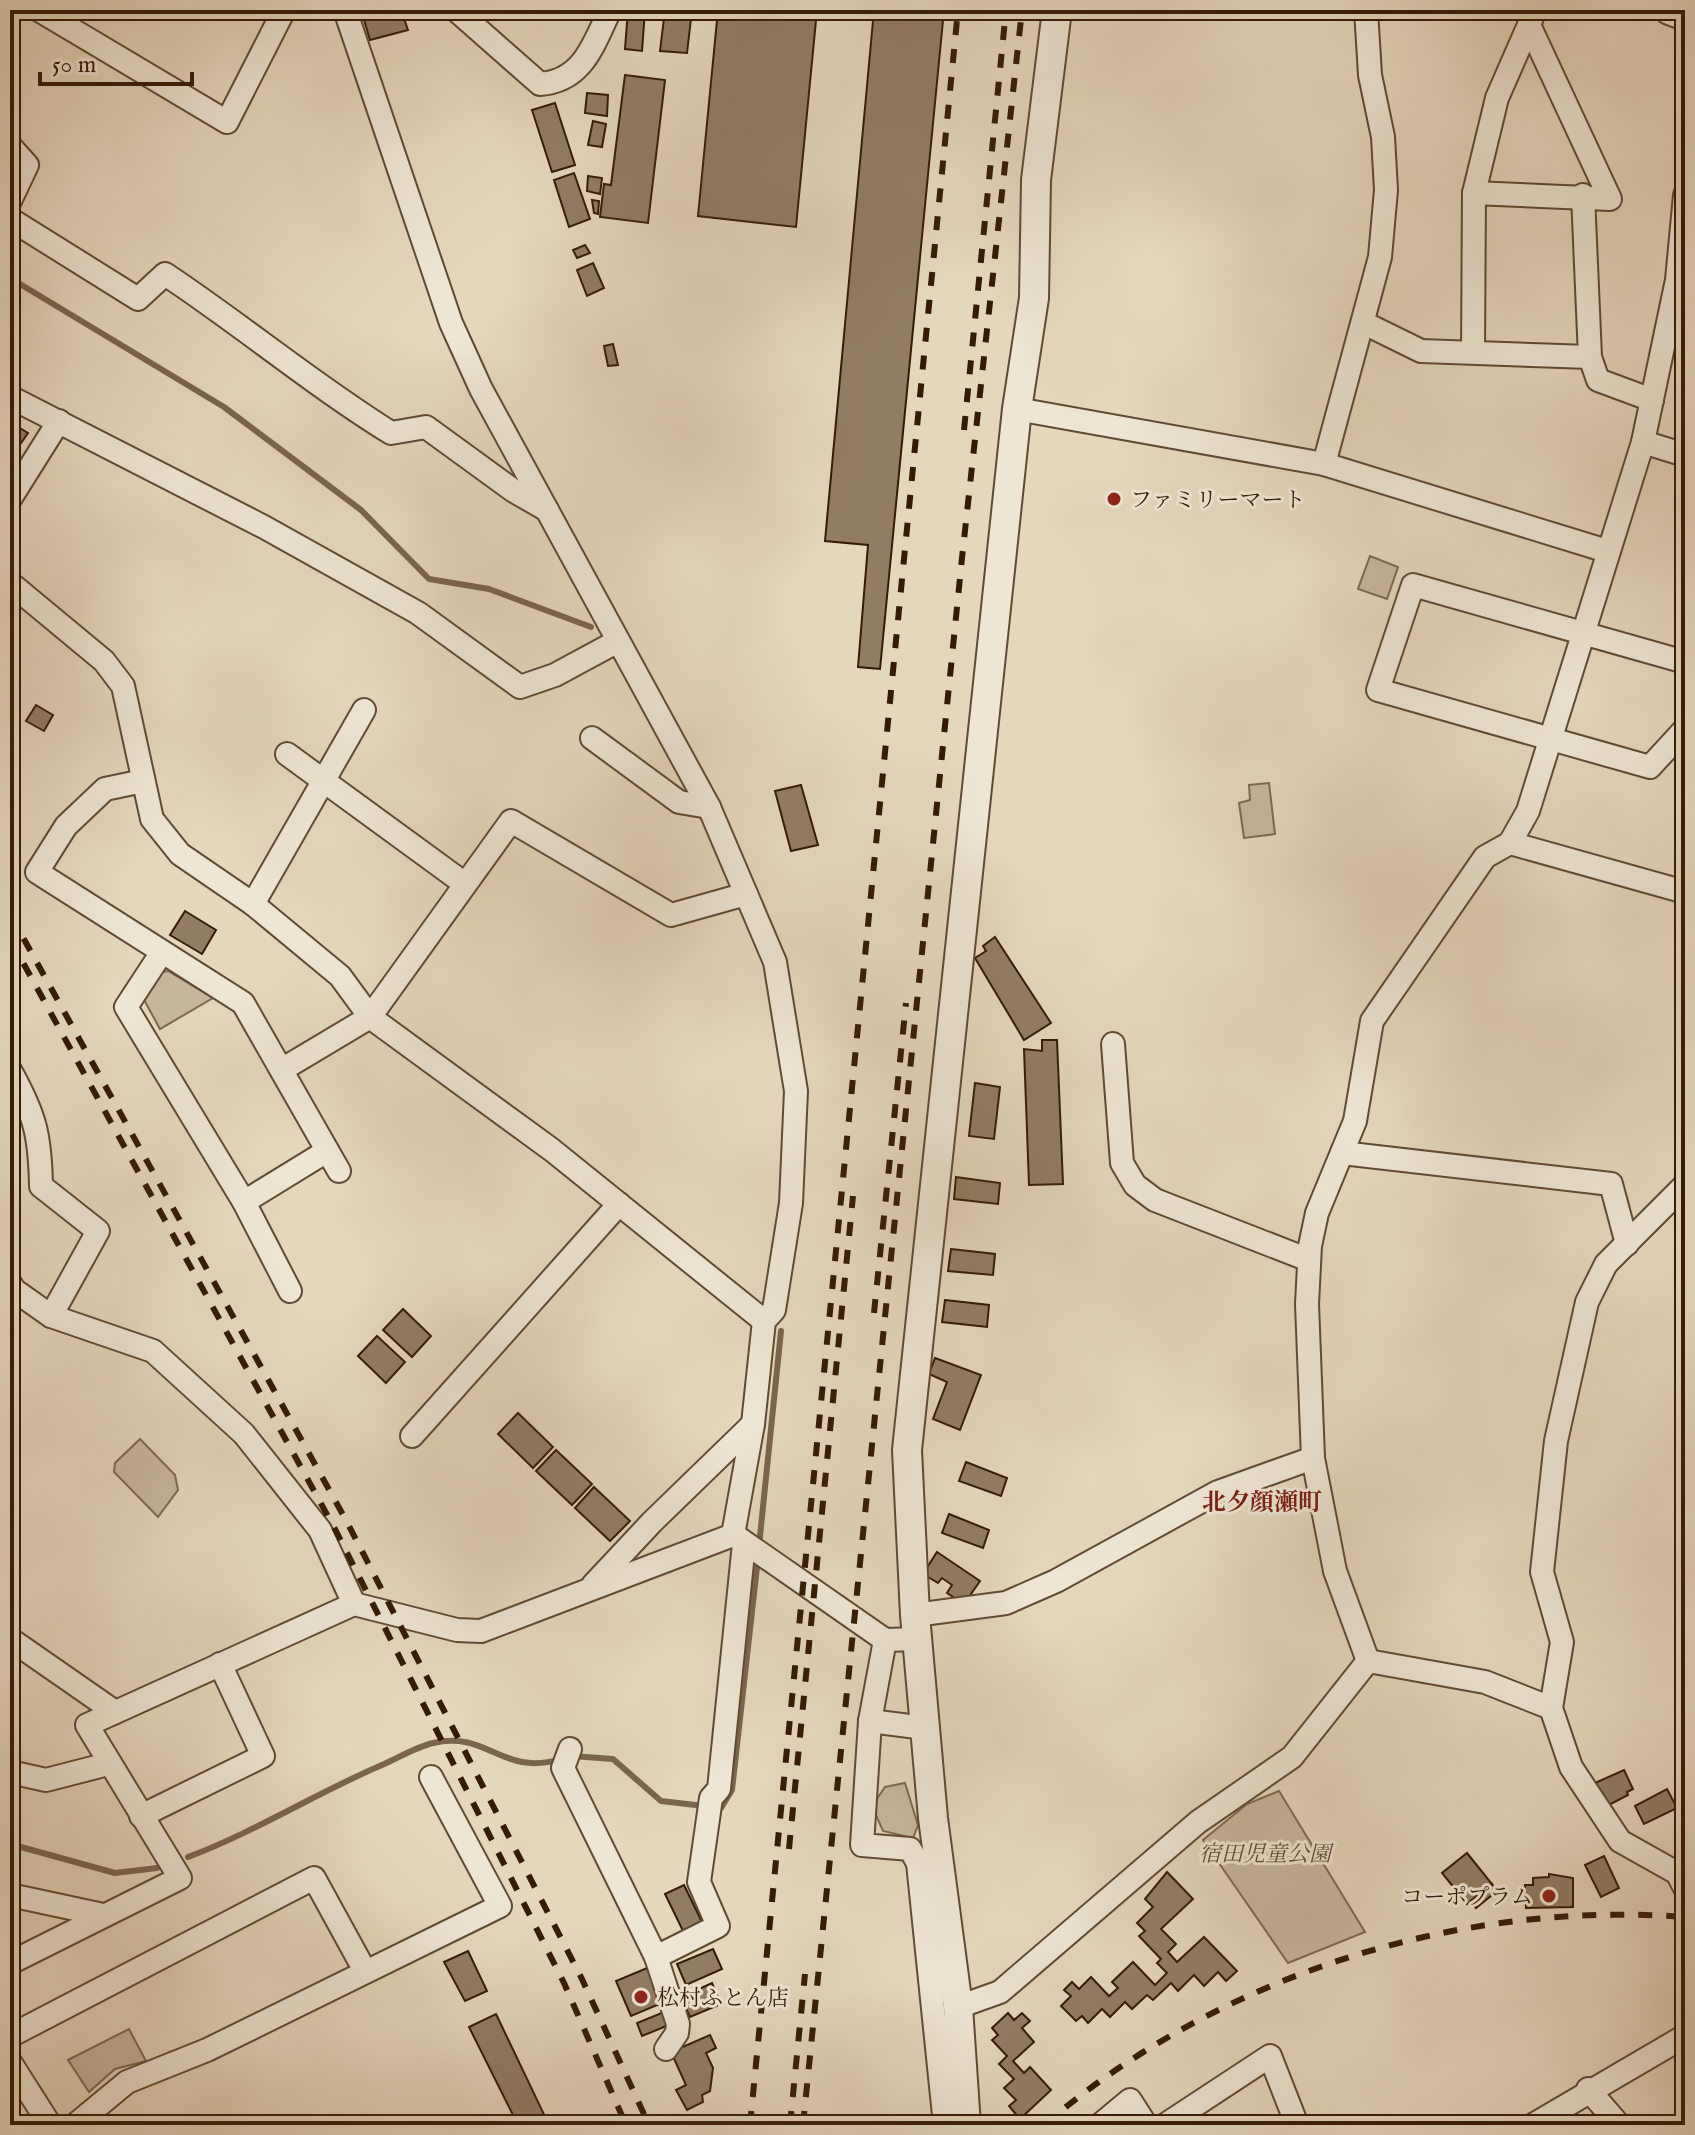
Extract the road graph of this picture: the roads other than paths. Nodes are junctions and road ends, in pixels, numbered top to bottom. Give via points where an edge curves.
1 (39, 10) edge
2 (284, 10) edge
3 (345, 10) edge
4 (456, 10) edge
5 (610, 10) edge
6 (1057, 10) edge
7 (1366, 10) edge
8 (1669, 10) edge
9 (1685, 16) edge
10 (1532, 17) edge
11 (10, 146) edge
12 (1474, 193) junction
13 (1583, 195) junction
14 (1685, 195) edge
15 (10, 201) edge
16 (10, 219) edge
17 (1364, 323) junction
18 (1473, 352) junction
19 (1590, 357) junction
20 (10, 397) edge
21 (1652, 400) junction
22 (1017, 409) junction
23 (59, 421) junction
24 (1643, 442) junction
25 (1685, 455) edge
26 (1324, 464) junction
27 (10, 499) edge
28 (547, 510) junction
29 (1607, 551) junction
30 (10, 583) edge
31 (1581, 635) junction
32 (618, 641) junction
33 (1685, 662) edge
34 (364, 710) dead end
35 (1685, 729) edge
36 (592, 738) dead end
37 (1549, 740) junction
38 (287, 754) dead end
39 (143, 781) junction
40 (324, 783) junction
41 (709, 807) junction
42 (1510, 843) junction
43 (465, 884) junction
44 (1685, 892) edge
45 (746, 894) junction
46 (253, 904) junction
47 (162, 952) junction
48 (370, 1017) junction
49 (1113, 1044) dead end
50 (283, 1069) junction
51 (10, 1070) edge
52 (327, 1151) junction
53 (1342, 1153) junction
54 (339, 1171) dead end
55 (1685, 1185) edge
56 (244, 1202) junction
57 (619, 1204) junction
58 (1627, 1244) junction
59 (1309, 1260) junction
60 (11, 1288) edge
61 (290, 1291) dead end
62 (51, 1316) junction
63 (764, 1321) junction
64 (753, 1424) junction
65 (412, 1436) dead end
66 (1313, 1458) junction
67 (738, 1539) junction
68 (588, 1591) junction
69 (354, 1604) junction
70 (916, 1627) junction
71 (10, 1639) edge
72 (885, 1640) junction
73 (1368, 1661) junction
74 (220, 1664) junction
75 (1551, 1708) junction
76 (115, 1712) junction
77 (870, 1721) junction
78 (925, 1728) junction
79 (566, 1758) dead end
80 (108, 1764) junction
81 (10, 1772) edge
82 (431, 1777) dead end
83 (141, 1816) junction
84 (1685, 1888) edge
85 (10, 1895) edge
86 (103, 1915) junction
87 (656, 1957) junction
88 (10, 1963) edge
89 (365, 1971) junction
90 (958, 2007) junction
91 (10, 2036) edge
92 (1685, 2036) edge
93 (666, 2049) dead end
94 (10, 2062) edge
95 (1588, 2089) junction
96 (19, 2093) edge
97 (50, 2125) edge
98 (75, 2125) edge
99 (945, 2125) edge
100 (966, 2125) edge
101 (1100, 2125) edge
102 (1146, 2125) edge
103 (1165, 2125) edge
104 (1297, 2125) edge
105 (1533, 2125) edge
106 (1619, 2125) edge

1 - 2 street via 227,122
3 - 28 street via 451,323
4 - 5 street via 540,84 563,83 572,74 588,55
6 - 22 street via 1036,180 1034,298
7 - 17 street via 1386,190 1380,257
8 - 9 street
10 - 12 street via 1497,98
10 - 13 street via 1610,199
11 - 15 street via 27,165
12 - 13 street
12 - 18 street
13 - 19 street
14 - 21 street via 1677,280
16 - 28 street via 138,299 165,274 391,433 426,427
17 - 18 street via 1421,351
17 - 26 street
18 - 19 street
19 - 21 street via 1598,380
20 - 23 street
21 - 24 street
22 - 26 street
22 - 70 street via 907,1450
23 - 27 street
23 - 32 street via 418,613 520,687 555,675
24 - 25 street
24 - 29 street
26 - 29 street
28 - 32 street
29 - 31 street
30 - 39 street via 104,661 123,686
31 - 33 street
31 - 37 street
31 - 37 street via 1413,585 1378,690
32 - 41 street
34 - 40 street
35 - 37 street via 1650,767
36 - 41 street via 679,802
37 - 42 street via 1528,811
38 - 40 street
39 - 46 street via 152,819 180,854
39 - 47 street via 105,789 66,826 37,872
40 - 43 street
40 - 46 street
41 - 45 street
42 - 44 street
42 - 53 street via 1485,857 1372,1021 1355,1121
43 - 45 street via 511,821 671,915
43 - 48 street
45 - 63 street via 775,962 796,1091 791,1203 774,1310
46 - 48 street via 340,976
47 - 50 street via 243,1003
47 - 56 street via 126,1007
48 - 50 street
48 - 57 street
49 - 59 street via 1122,1163 1135,1185 1155,1200
50 - 52 street
51 - 62 street via 32,1110 40,1142 41,1186 98,1231
52 - 54 street
52 - 56 street
53 - 58 street via 1611,1184
53 - 59 street via 1317,1213
55 - 58 street
56 - 61 street
57 - 63 street
57 - 65 street
58 - 75 street via 1606,1264 1587,1302 1556,1441 1542,1572 1562,1642
59 - 66 street
60 - 62 street
62 - 69 street via 153,1351 244,1434 320,1530
63 - 64 street
64 - 67 street
64 - 68 street
66 - 70 street via 1218,1492 1006,1603
66 - 73 street via 1335,1571
67 - 68 street
67 - 72 street
67 - 87 street via 719,1789 710,1806 699,1882 718,1926
68 - 69 street via 481,1631 457,1630
69 - 74 street
70 - 72 street
70 - 78 street
71 - 76 street
72 - 77 street
73 - 75 street via 1485,1682
73 - 90 street via 1292,1757 1198,1822 1000,1992
74 - 76 street
74 - 83 street via 263,1756
75 - 84 street via 1571,1767 1610,1828 1620,1841 1677,1873
76 - 80 street via 87,1725
77 - 78 street
77 - 99 street via 862,1845 910,1849 918,1863
78 - 90 street
79 - 87 street
80 - 81 street via 46,1780
80 - 83 street
82 - 89 street via 500,1906
83 - 86 street via 180,1878
85 - 86 street
86 - 88 street
87 - 93 street via 678,2024
89 - 91 street via 314,1878
89 - 98 street via 207,2050 127,2082
90 - 100 street
92 - 95 street
94 - 96 street
95 - 105 street
95 - 106 street
96 - 97 street
101 - 102 street via 1130,2100
103 - 104 street via 1270,2056

